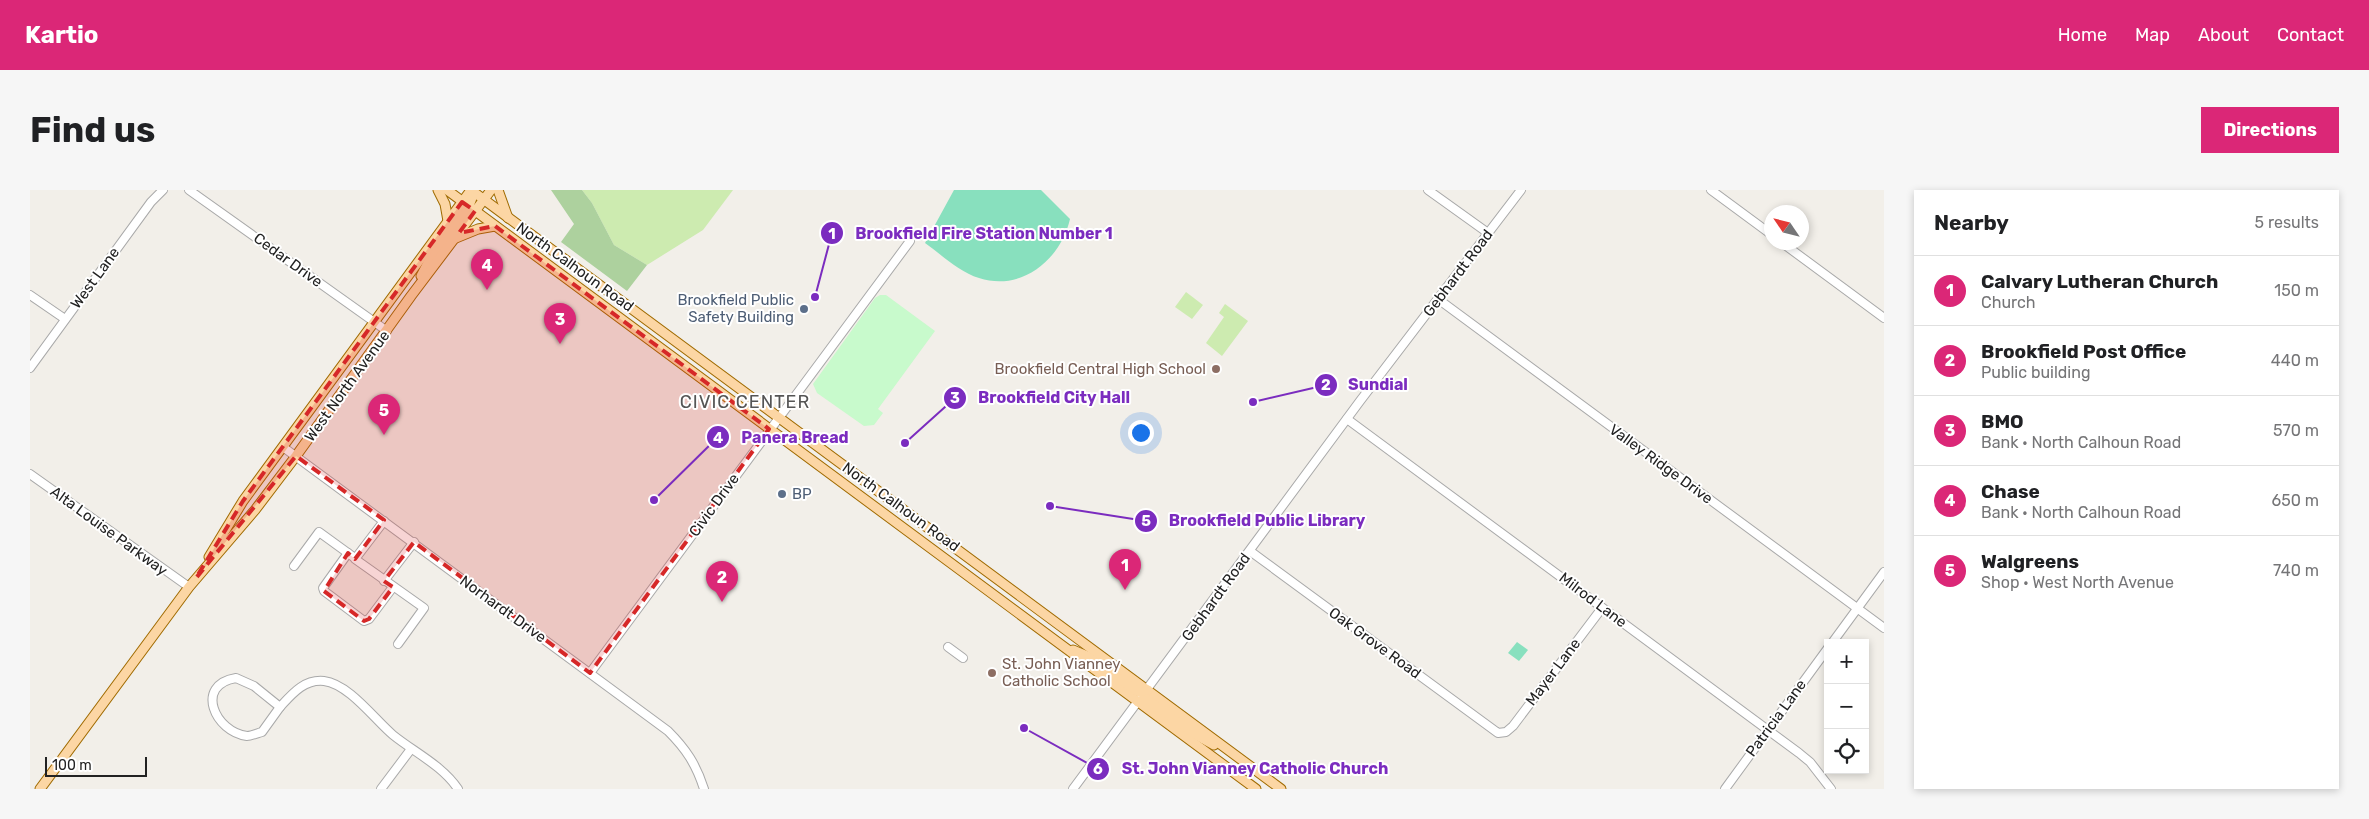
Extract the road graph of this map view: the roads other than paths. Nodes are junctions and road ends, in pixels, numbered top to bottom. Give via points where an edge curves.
1 (163, 190) edge
2 (189, 190) edge
3 (438, 190) edge
4 (447, 190) edge
5 (471, 190) edge
6 (491, 190) edge
7 (498, 190) edge
8 (1428, 190) edge
9 (1521, 190) edge
10 (1711, 190) edge
11 (484, 200) junction
12 (469, 206) junction
13 (508, 218) junction
14 (448, 221) junction
15 (495, 226) junction
16 (1764, 229) edge
17 (1488, 233) junction
18 (455, 238) junction
19 (910, 241) dead end
20 (1792, 250) edge
21 (30, 295) edge
22 (411, 296) junction
23 (1438, 299) junction
24 (1884, 318) edge
25 (65, 319) junction
26 (373, 321) junction
27 (387, 331) junction
28 (30, 368) edge
29 (778, 416) junction
30 (1347, 419) junction
31 (769, 429) junction
32 (283, 447) junction
33 (296, 456) junction
34 (30, 474) edge
35 (384, 520) junction
36 (414, 542) junction
37 (1250, 551) junction
38 (348, 553) junction
39 (355, 559) junction
40 (294, 566) dead end
41 (1884, 572) edge
42 (196, 578) junction
43 (384, 581) junction
44 (393, 587) junction
45 (189, 588) junction
46 (1602, 608) junction
47 (1858, 608) junction
48 (1884, 628) edge
49 (1835, 639) edge
50 (398, 644) dead end
51 (948, 647) dead end
52 (1064, 647) junction
53 (1824, 653) edge
54 (963, 658) dead end
55 (590, 673) junction
56 (1148, 690) junction
57 (1138, 702) junction
58 (280, 707) junction
59 (1768, 730) junction
60 (1502, 733) joint
61 (411, 749) junction
62 (1241, 758) junction
63 (40, 789) edge
64 (381, 789) edge
65 (458, 789) edge
66 (704, 789) edge
67 (1073, 789) edge
68 (1256, 789) edge
69 (1282, 789) edge
70 (1724, 789) edge
71 (1831, 789) edge

1 - 25 street, West Lane
2 - 26 street, Cedar Drive
3 - 14 main road
4 - 12 main road, North Calhoun Road
5 - 11 main road, North Calhoun Road
5 - 12 main road, West North Avenue
6 - 11 main road, West North Avenue
7 - 13 main road
8 - 17 street
9 - 17 street, Gebhardt Road
10 - 16 street
11 - 12 main road, West North Avenue
11 - 13 main road, North Calhoun Road
12 - 14 main road, West North Avenue
12 - 15 main road, North Calhoun Road
12 - 18 main road, West North Avenue
12 - 22 main road via 431,257
13 - 29 main road, North Calhoun Road
14 - 26 main road, West North Avenue
15 - 18 main road
15 - 31 main road, North Calhoun Road
17 - 23 street, Gebhardt Road
18 - 22 main road, West North Avenue
19 - 29 street, Civic Drive
20 - 24 street
21 - 25 street
22 - 27 main road, West North Avenue
23 - 30 street, Gebhardt Road
23 - 47 street, Valley Ridge Drive
25 - 28 street, West Lane
26 - 27 street, Cedar Drive
26 - 32 main road, West North Avenue
27 - 33 main road, West North Avenue
29 - 31 street, Civic Drive
29 - 56 main road, North Calhoun Road
30 - 37 street, Gebhardt Road
30 - 46 street, Milrod Lane
31 - 52 main road, North Calhoun Road
31 - 55 street, Civic Drive
32 - 33 street, Norhardt Drive
32 - 42 main road, West North Avenue via 243,501
33 - 35 street, Norhardt Drive
33 - 42 main road, West North Avenue via 255,510
34 - 45 street, Alta Louise Parkway
35 - 36 street, Norhardt Drive
35 - 39 street
36 - 43 street
36 - 55 street, Norhardt Drive
37 - 56 street, Gebhardt Road
37 - 60 street, Oak Grove Road via 1493,730
38 - 39 street
38 - 40 street via 319,532
38 - 44 street via 324,591 364,621 369,619
39 - 43 street
41 - 47 street
42 - 45 main road, West North Avenue
43 - 44 street
44 - 50 street via 424,608
45 - 63 main road, West North Avenue
46 - 59 street, Milrod Lane
46 - 60 street, Mayer Lane via 1518,720
47 - 48 street, Valley Ridge Drive
47 - 49 street
51 - 54 street
52 - 56 main road via 1087,656 1137,691
52 - 57 main road, North Calhoun Road
53 - 59 street, Patricia Lane
55 - 66 street, Norhardt Drive via 668,731 683,746 693,760
56 - 57 street, Gebhardt Road
56 - 62 main road, North Calhoun Road
57 - 62 main road via 1147,699 1193,733
57 - 67 street, Gebhardt Road
57 - 68 main road, North Calhoun Road
58 - 58 street via 254,686 236,678 219,685 212,700 218,718 248,736 262,732
58 - 61 street via 303,685 326,681 354,698
59 - 70 street, Patricia Lane
59 - 71 street, Milrod Lane via 1810,762
61 - 64 street
61 - 65 street via 448,776
62 - 69 main road, North Calhoun Road

